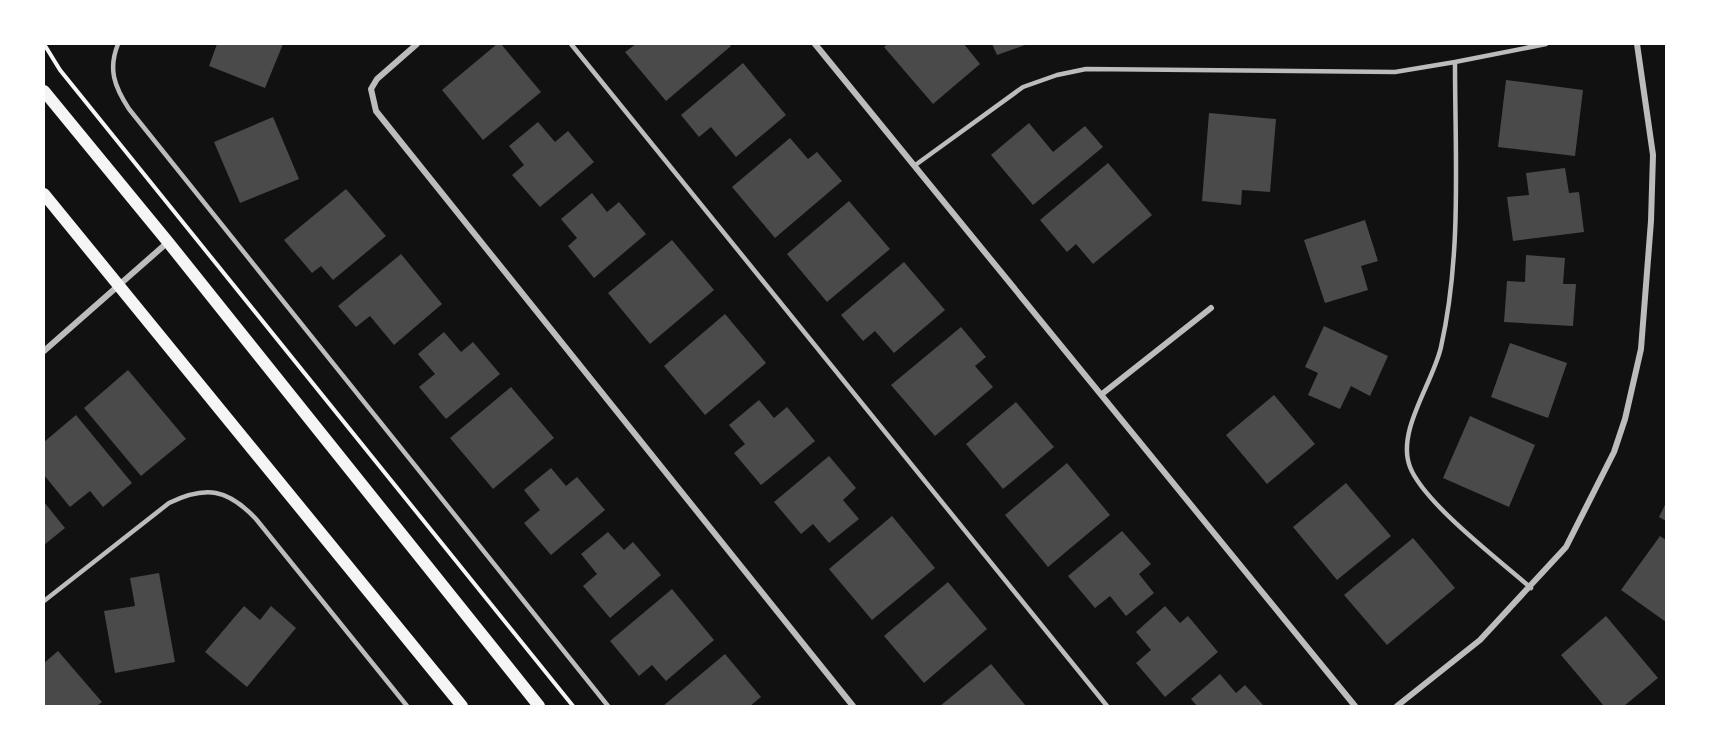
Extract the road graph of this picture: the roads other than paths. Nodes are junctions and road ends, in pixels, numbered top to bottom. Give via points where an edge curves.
1 (118, 44) edge
2 (417, 44) edge
3 (571, 44) edge
4 (815, 44) edge
5 (1546, 44) edge
6 (1637, 44) edge
7 (1455, 62) junction
8 (44, 91) edge
9 (914, 166) junction
10 (44, 194) edge
11 (168, 242) junction
12 (118, 285) junction
13 (1211, 308) dead end
14 (44, 351) edge
15 (1102, 394) junction
16 (1531, 588) junction
17 (44, 601) edge
18 (407, 706) edge
19 (462, 706) edge
20 (539, 706) edge
21 (608, 706) edge
22 (853, 706) edge
23 (1107, 706) edge
24 (1355, 706) edge
25 (1397, 706) edge

1 - 21 lane via 112,57 112,74 129,109
2 - 22 street via 377,79 371,89 376,111
3 - 23 lane
4 - 9 street
5 - 7 lane
6 - 16 street via 1653,155 1641,348 1614,452 1566,548
7 - 9 lane via 1395,72 1086,69 1023,87
7 - 16 lane via 1453,278 1440,352 1408,431 1406,446 1409,465 1425,493
8 - 11 main road
9 - 15 street
10 - 12 main road
11 - 12 street
11 - 20 main road
12 - 14 street
12 - 19 main road
13 - 15 street
15 - 24 street
16 - 25 street via 1479,640
17 - 18 lane via 169,503 187,494 207,491 227,496 256,519

